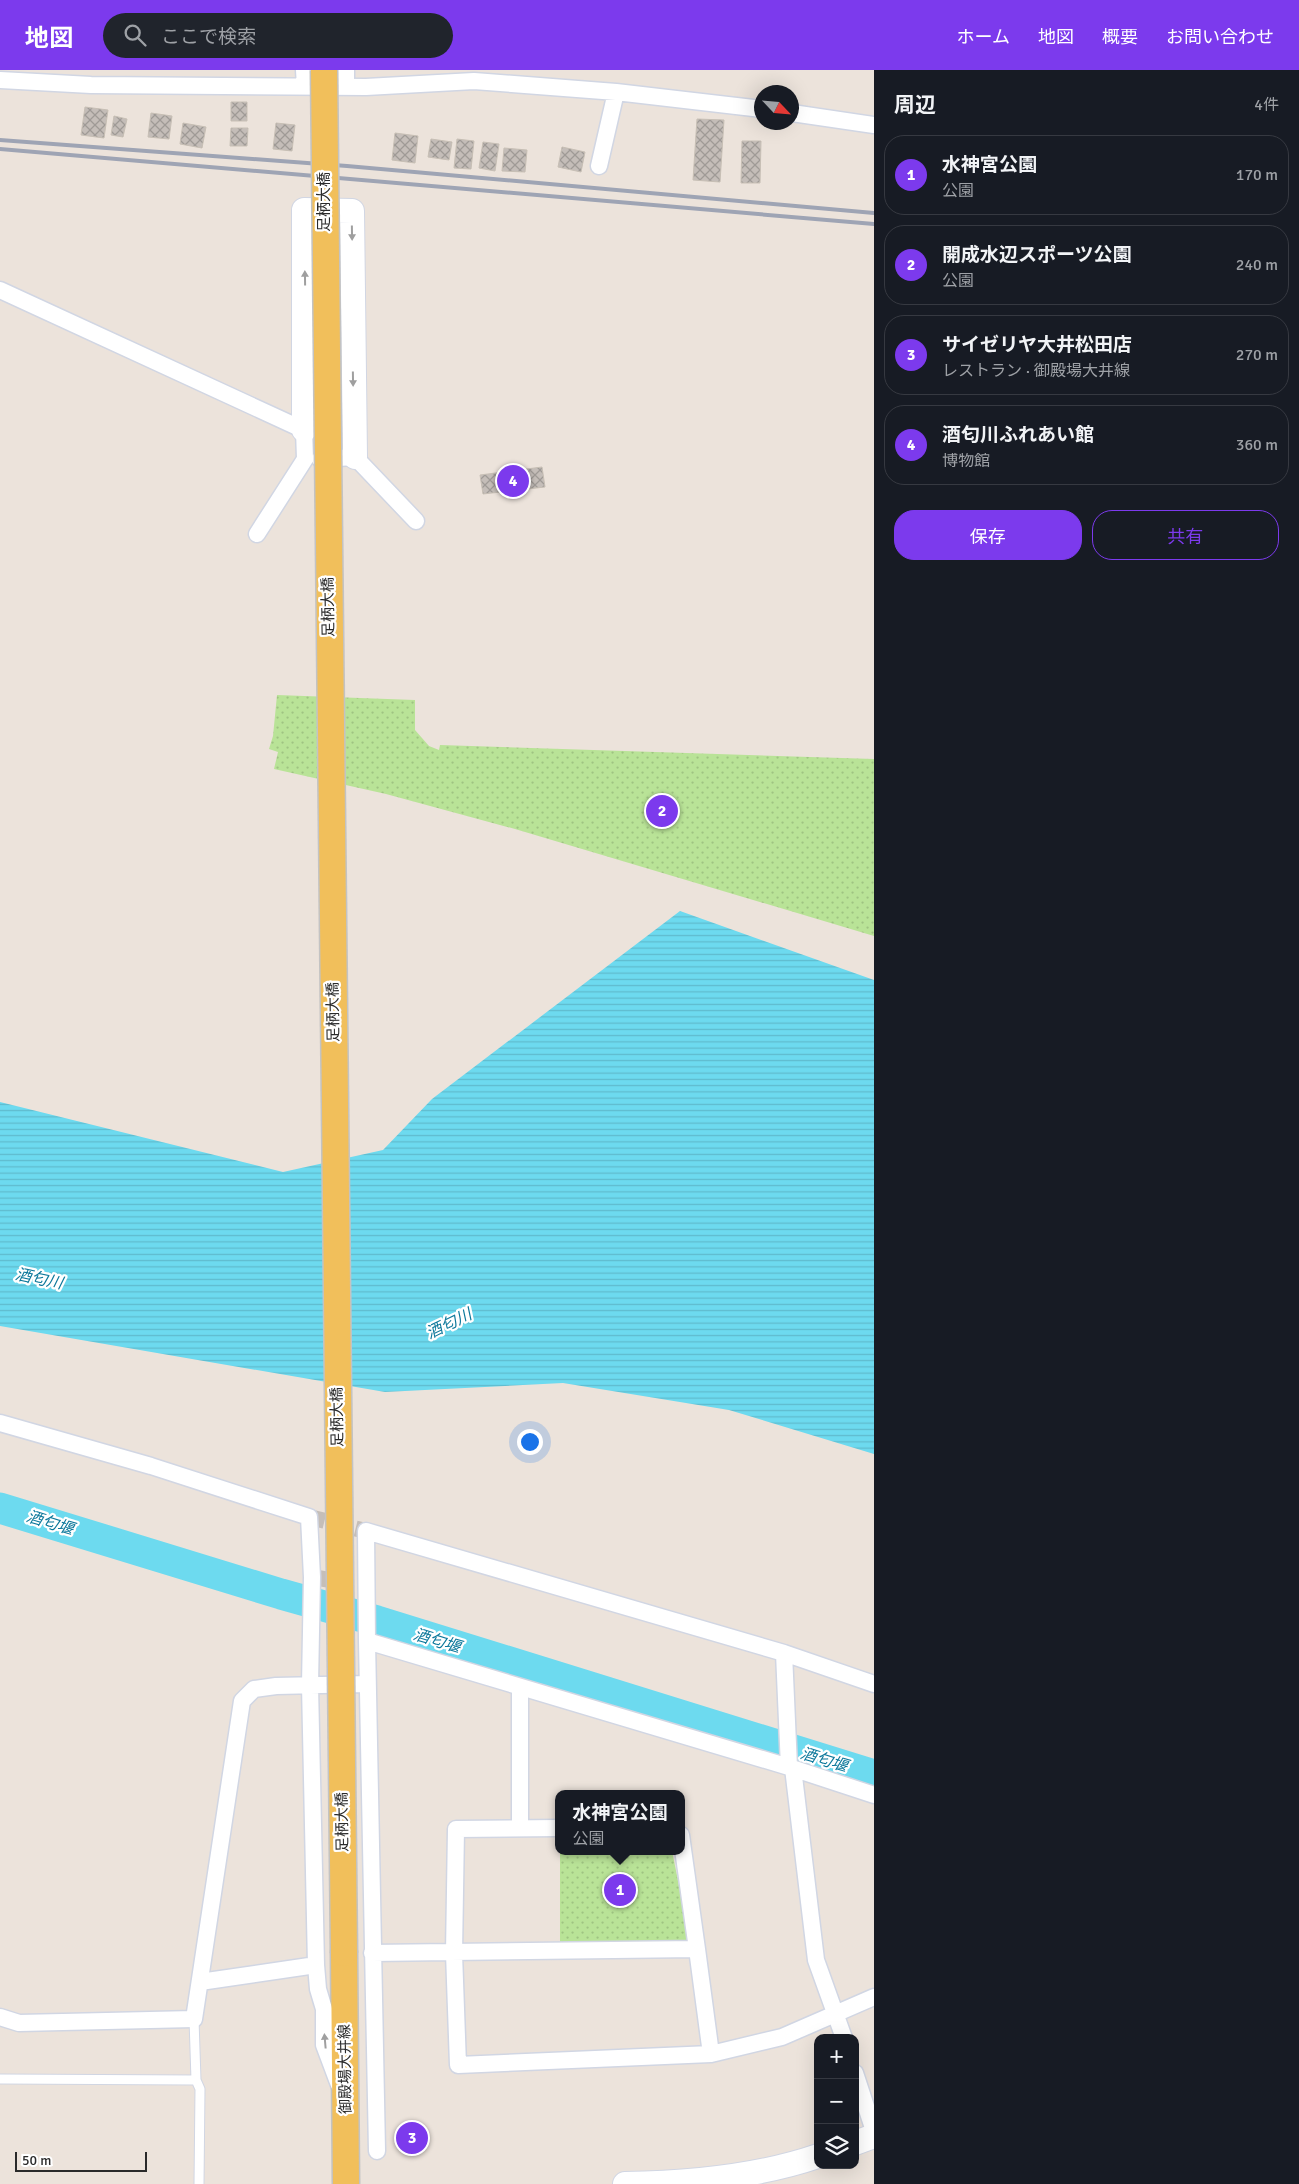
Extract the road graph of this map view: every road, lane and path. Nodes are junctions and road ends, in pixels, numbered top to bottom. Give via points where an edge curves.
1 (346, 70) edge
2 (311, 75) edge
3 (0, 80) edge
4 (346, 86) junction
5 (616, 92) junction
6 (754, 108) edge
7 (799, 114) edge
8 (874, 125) edge
9 (600, 166) dead end
10 (325, 211) junction
11 (0, 290) edge
12 (304, 430) junction
13 (354, 457) junction
14 (305, 459) junction
15 (416, 521) dead end
16 (257, 534) dead end
17 (0, 1423) edge
18 (367, 1634) junction
19 (784, 1653) junction
20 (366, 1684) junction
21 (874, 1684) edge
22 (310, 1685) junction
23 (520, 1687) junction
24 (789, 1758) junction
25 (874, 1795) edge
26 (520, 1827) junction
27 (555, 1828) edge
28 (684, 1855) edge
29 (697, 1949) junction
30 (344, 1953) joint
31 (372, 1953) junction
32 (454, 1953) junction
33 (316, 1965) junction
34 (200, 1982) junction
35 (874, 1997) edge
36 (836, 2014) junction
37 (0, 2017) edge
38 (194, 2019) junction
39 (843, 2034) edge
40 (712, 2054) junction
41 (0, 2079) edge
42 (857, 2079) edge
43 (196, 2080) junction
44 (346, 2103) junction
45 (874, 2131) edge
46 (874, 2136) edge
47 (859, 2141) edge
48 (376, 2151) dead end
49 (814, 2157) edge
50 (199, 2184) edge
51 (346, 2184) edge
52 (625, 2184) edge
53 (681, 2184) edge

1 - 4 street
2 - 3 street via 90,85
2 - 4 street
2 - 10 main road, 足柄大橋, bridge
4 - 5 street via 474,81
5 - 6 street
5 - 9 street
7 - 8 street
12 -> 10 street via 304,210
10 -> 13 street via 352,211
10 - 30 main road, 足柄大橋, bridge
11 - 12 street
12 - 14 street
13 - 14 street
13 - 15 street
14 - 16 street
17 - 22 street via 151,1466 309,1517
18 - 19 street via 366,1531
18 - 20 street
18 - 23 street
19 - 21 street
19 - 24 street
20 - 22 street
20 - 31 street
22 - 33 street
22 - 34 street via 254,1689 242,1701
23 - 24 street
23 - 26 street
24 - 25 street
24 - 36 street via 816,1960
26 - 27 street
26 - 32 street via 456,1829
28 - 29 street
29 - 32 street
29 - 40 street
30 - 44 main road, 御殿場大井線
31 - 32 street
31 - 48 street
32 - 40 street via 458,2065
33 - 34 street
44 -> 33 street via 324,2045 324,2009
34 - 38 street
35 - 36 street
36 - 39 street
36 - 40 street via 782,2037
37 - 38 street via 19,2023
38 - 43 lane
41 - 43 lane
42 - 45 street
43 - 50 lane via 200,2089
44 - 51 main road, 御殿場大井線
46 - 47 street
49 - 53 street
52 - 53 street

